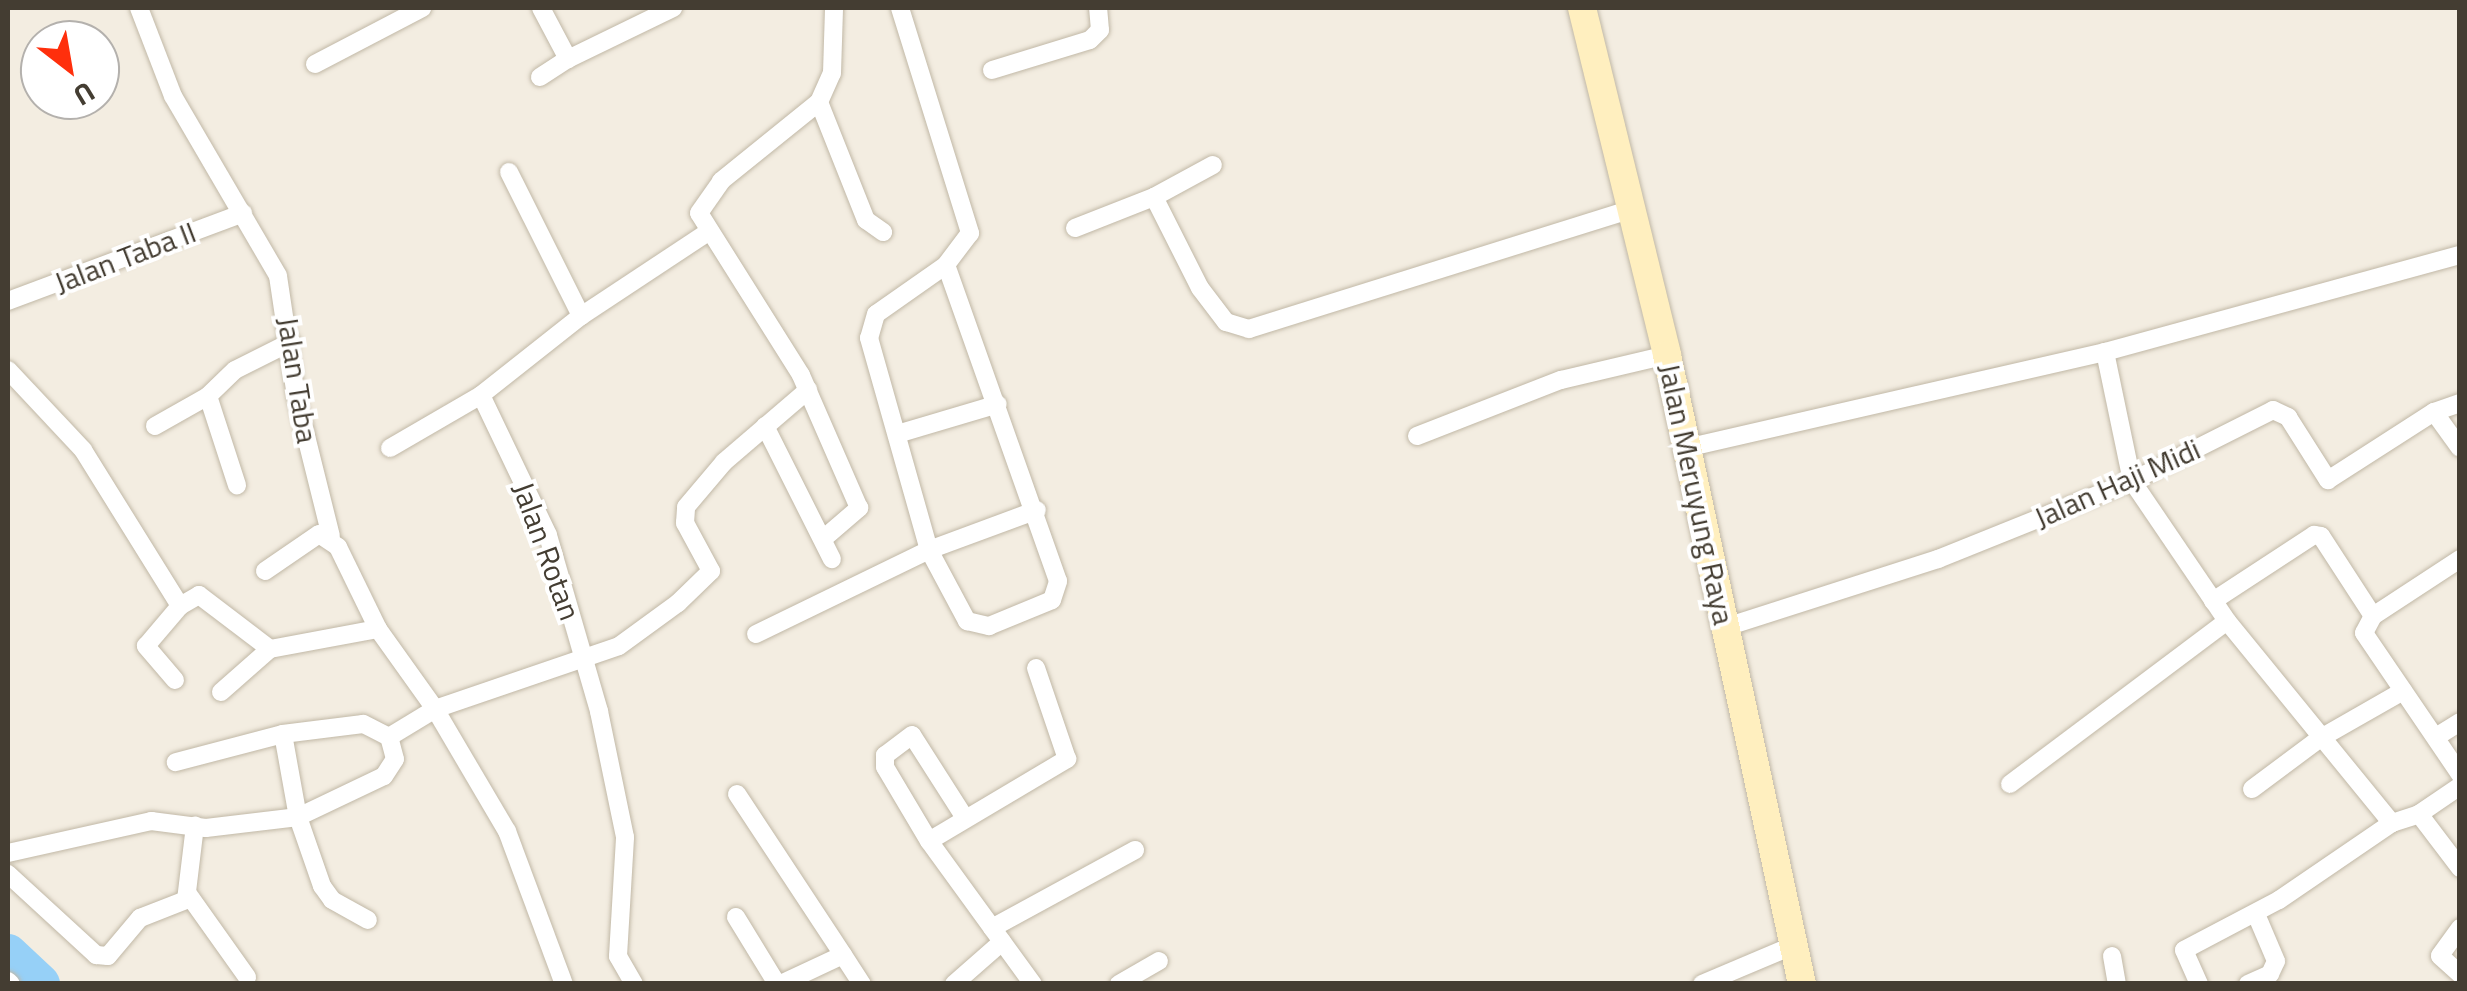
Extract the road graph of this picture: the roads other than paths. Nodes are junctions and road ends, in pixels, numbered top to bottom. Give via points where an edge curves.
1 (139, 8) edge
2 (422, 8) edge
3 (541, 8) edge
4 (673, 8) edge
5 (834, 8) edge
6 (900, 8) edge
7 (1098, 8) edge
8 (1582, 8) edge
9 (568, 60) junction
10 (315, 64) dead end
11 (992, 70) dead end
12 (540, 77) dead end
13 (819, 102) junction
14 (1212, 164) dead end
15 (509, 172) dead end
16 (1154, 197) junction
17 (1629, 210) junction
18 (248, 221) junction
19 (1074, 228) dead end
20 (708, 232) junction
21 (883, 232) dead end
22 (2460, 255) edge
23 (946, 265) junction
24 (8, 301) edge
25 (581, 316) junction
26 (291, 342) junction
27 (2105, 352) junction
28 (1667, 355) junction
29 (8, 370) edge
30 (808, 390) junction
31 (208, 396) junction
32 (480, 396) junction
33 (2460, 403) edge
34 (998, 404) junction
35 (2434, 412) junction
36 (155, 426) dead end
37 (765, 426) junction
38 (897, 434) junction
39 (1417, 436) dead end
40 (390, 448) dead end
41 (1686, 448) junction
42 (2460, 448) edge
43 (2132, 481) junction
44 (236, 485) dead end
45 (1037, 510) junction
46 (330, 536) junction
47 (823, 539) junction
48 (928, 550) junction
49 (2460, 558) edge
50 (832, 559) dead end
51 (265, 571) dead end
52 (2213, 601) junction
53 (180, 606) junction
54 (2373, 616) junction
55 (2227, 621) junction
56 (1726, 626) junction
57 (378, 629) junction
58 (756, 634) dead end
59 (270, 649) junction
60 (580, 659) junction
61 (1036, 668) dead end
62 (175, 680) dead end
63 (2403, 691) junction
64 (221, 692) dead end
65 (435, 709) junction
66 (2460, 722) edge
67 (283, 734) junction
68 (389, 736) junction
69 (2436, 737) junction
70 (2319, 740) junction
71 (176, 762) dead end
72 (2460, 774) edge
73 (2010, 784) dead end
74 (2460, 786) edge
75 (2252, 790) dead end
76 (737, 794) dead end
77 (2419, 814) junction
78 (298, 817) junction
79 (966, 818) junction
80 (2392, 823) junction
81 (195, 826) junction
82 (930, 841) junction
83 (1135, 850) dead end
84 (8, 852) edge
85 (2460, 868) edge
86 (8, 874) edge
87 (188, 894) junction
88 (2256, 914) junction
89 (736, 918) dead end
90 (368, 920) dead end
91 (2460, 928) edge
92 (997, 935) junction
93 (1792, 946) junction
94 (843, 956) junction
95 (2112, 956) dead end
96 (1159, 962) dead end
97 (2460, 974) edge
98 (247, 977) dead end
99 (564, 984) edge
100 (634, 984) edge
101 (779, 984) edge
102 (862, 984) edge
103 (954, 984) edge
104 (1033, 984) edge
105 (1119, 984) edge
106 (1702, 984) edge
107 (1802, 984) edge
108 (2118, 984) edge
109 (2199, 984) edge
110 (2248, 984) edge

1 - 18 street via 173,96
2 - 10 street
3 - 9 street
4 - 9 street
5 - 13 street via 832,72
6 - 23 street via 970,232
7 - 11 street via 1100,30 1090,40
8 - 17 main road, Jalan Meruyung Raya
9 - 12 street
13 - 20 street via 700,203
13 - 21 street via 866,220
14 - 16 street
15 - 25 street
16 - 17 street via 1200,288 1226,322 1249,329
16 - 19 street
17 - 28 main road, Jalan Meruyung Raya
18 - 24 street, Jalan Taba II
18 - 26 street, Jalan Taba via 278,276
20 - 25 street
20 - 30 street
22 - 27 street
23 - 34 street
23 - 38 street via 876,314 868,327
25 - 32 street
26 - 31 street via 235,370
26 - 46 street, Jalan Taba via 296,396
27 - 41 street
27 - 43 street
28 - 39 street via 1560,380
28 - 41 main road, Jalan Meruyung Raya
29 - 53 street via 59,422
30 - 37 street
30 - 47 street via 859,508
31 - 36 street
31 - 44 street
32 - 40 street
32 - 60 street, Jalan Rotan via 548,536
33 - 35 street, Jalan Haji Midi
34 - 38 street
34 - 45 street
35 - 42 street
35 - 43 street, Jalan Haji Midi via 2328,480 2288,418 2273,410
37 - 47 street
37 - 60 street via 686,507 685,523 709,573 626,643
38 - 48 street
41 - 56 main road, Jalan Meruyung Raya
43 - 52 street
43 - 56 street, Jalan Haji Midi via 1938,559
45 - 48 street
45 - 48 street via 1060,591 988,626 967,621
46 - 51 street via 309,538
46 - 57 street, Jalan Taba
47 - 50 street
48 - 58 street
49 - 54 street
52 - 54 street via 2314,535 2322,536
52 - 55 street
53 - 59 street via 205,597
53 - 62 street via 146,646
54 - 63 street via 2365,625 2366,640
55 - 70 street
55 - 73 street
56 - 93 main road, Jalan Meruyung Raya
57 - 59 street
57 - 65 street, Jalan Taba
59 - 64 street
60 - 65 street
60 - 100 street, Jalan Rotan via 600,711 626,837 617,943
61 - 79 street via 1067,759
63 - 69 street
63 - 70 street
65 - 68 street
65 - 99 street, Jalan Taba via 507,832
66 - 69 street
67 - 68 street via 363,724
67 - 71 street
67 - 78 street
68 - 78 street via 389,773
69 - 72 street
70 - 75 street
70 - 80 street
74 - 77 street
76 - 94 street
77 - 80 street
77 - 85 street
78 - 81 street
78 - 90 street via 326,894
79 - 82 street
79 - 82 street via 907,735 884,764
80 - 88 street
81 - 84 street via 151,820
81 - 87 street
82 - 92 street
83 - 92 street
86 - 87 street via 103,957 140,918
87 - 98 street
88 - 109 street via 2184,950
88 - 110 street via 2276,961 2270,974
89 - 101 street
91 - 97 street via 2440,956
92 - 103 street
92 - 104 street
93 - 106 street
93 - 107 main road, Jalan Meruyung Raya
94 - 101 street
94 - 102 street
95 - 108 street
96 - 105 street

